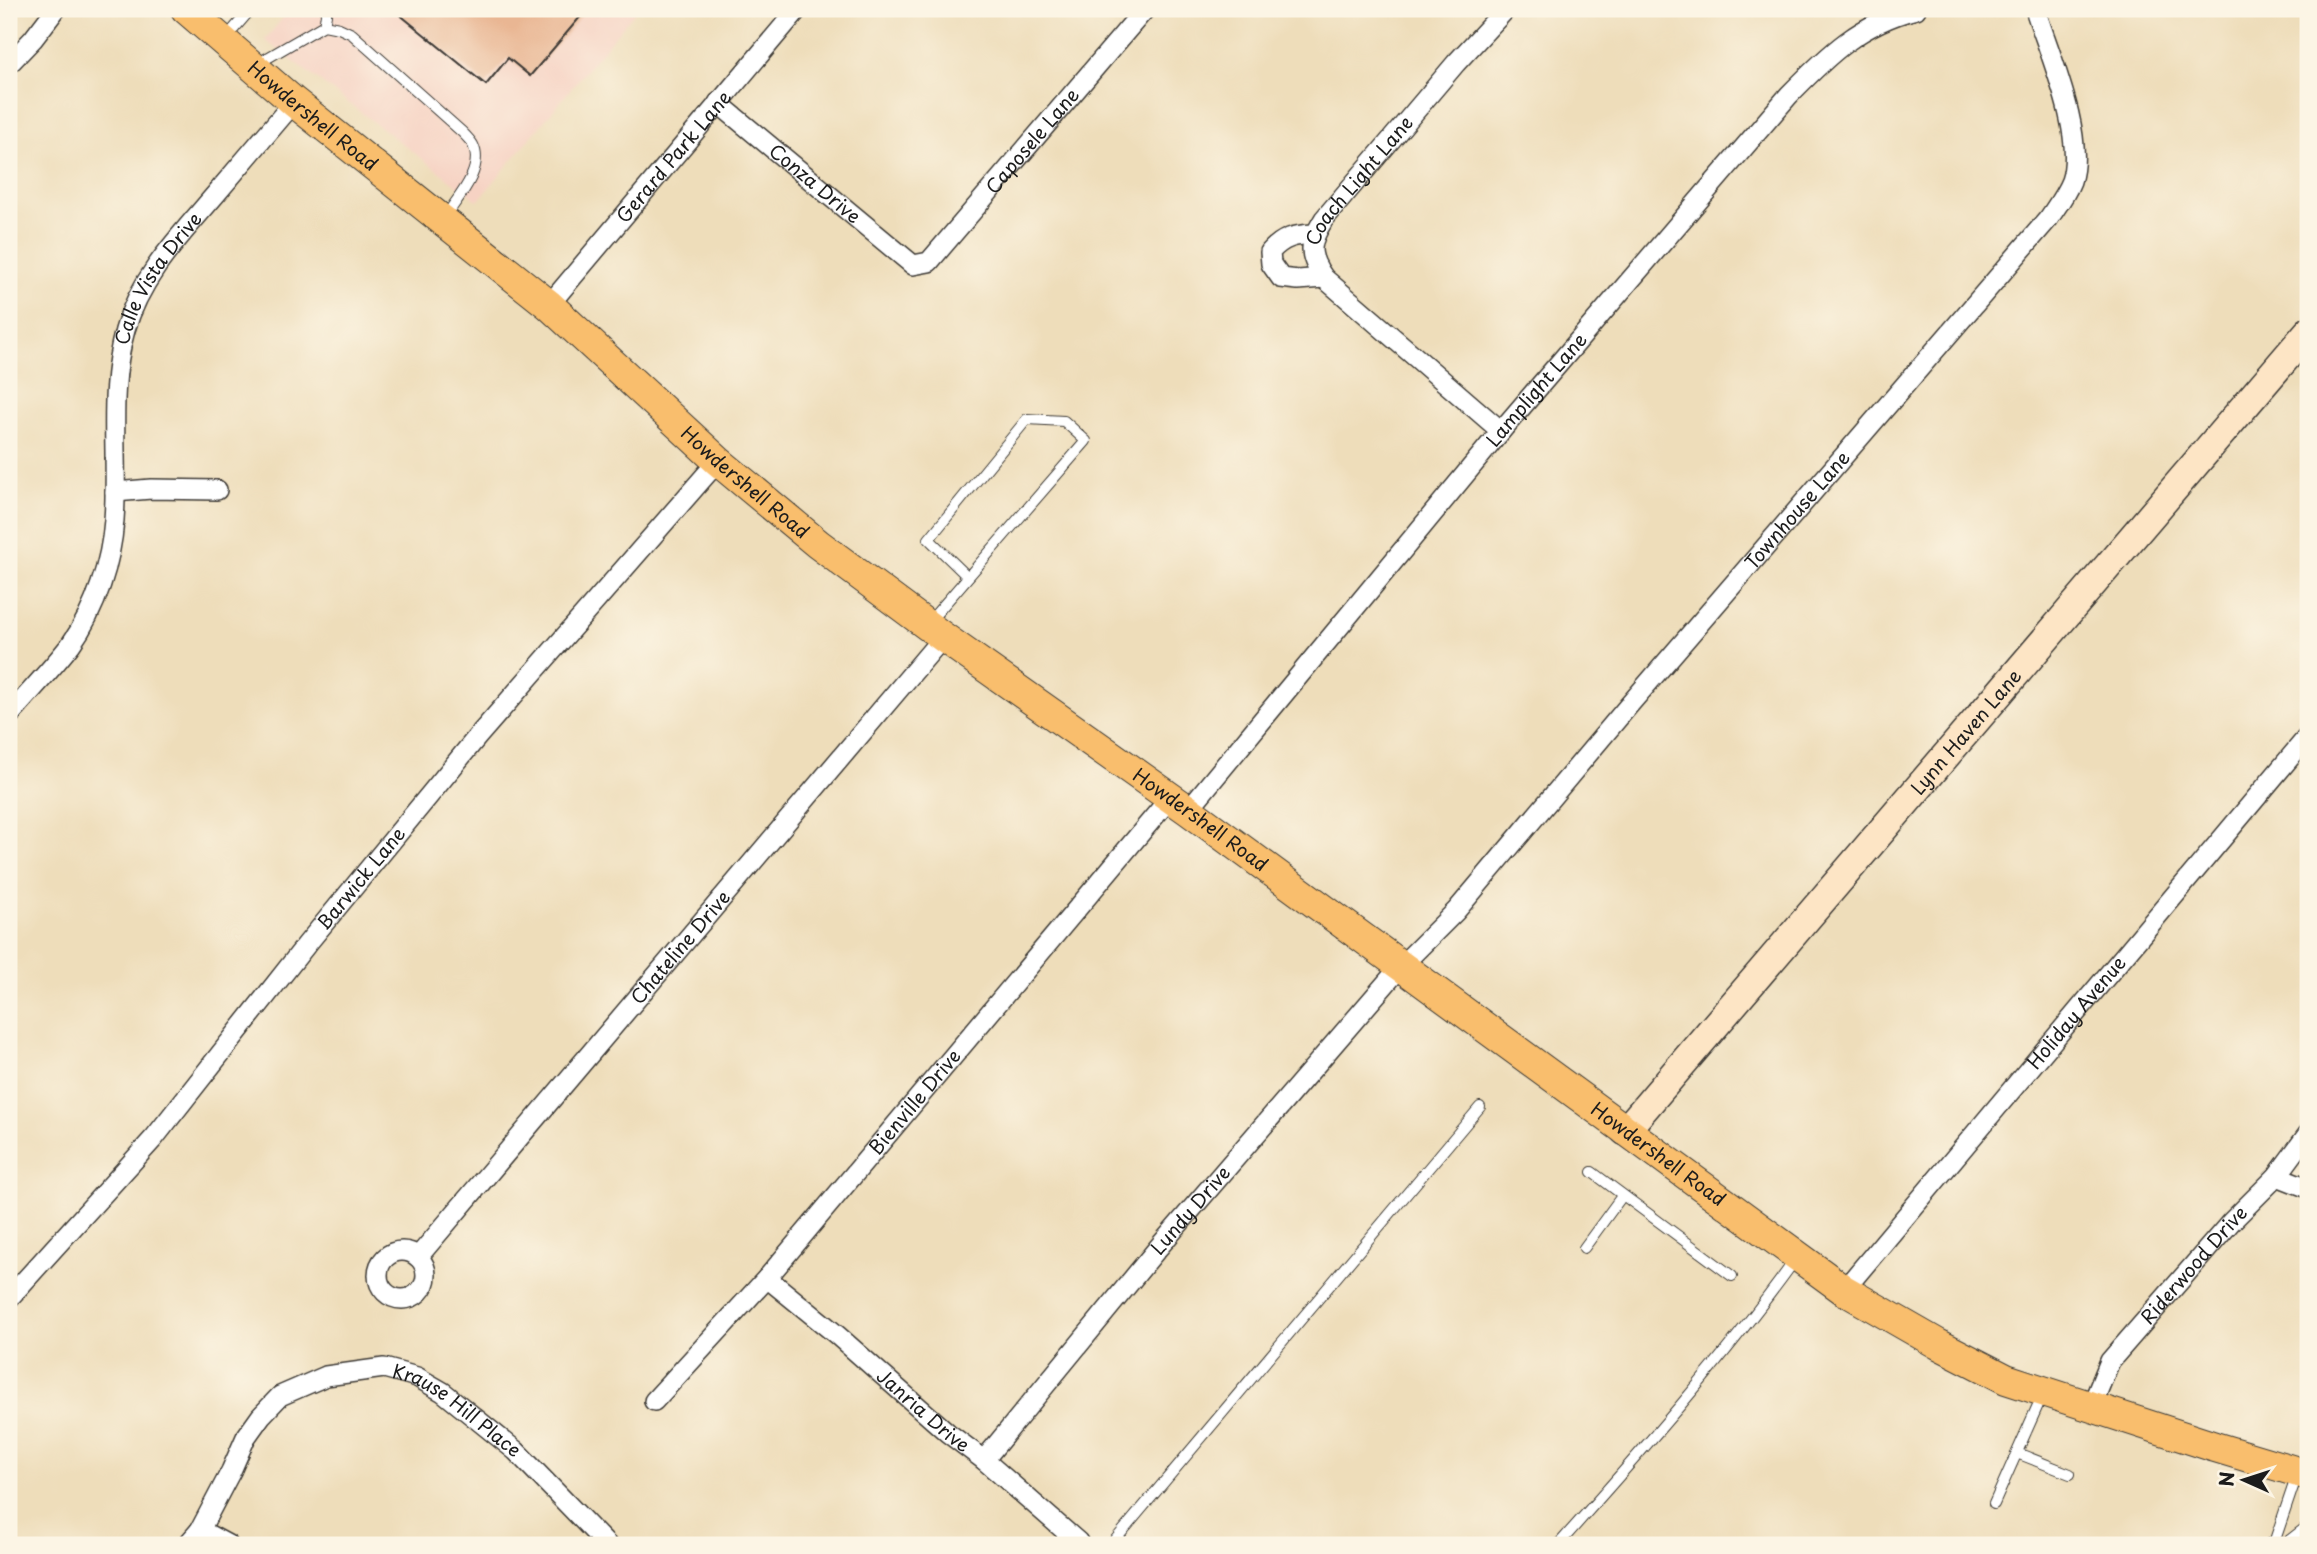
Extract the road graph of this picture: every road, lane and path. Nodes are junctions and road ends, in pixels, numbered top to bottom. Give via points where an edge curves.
1 (56, 9) edge
2 (186, 9) edge
3 (251, 9) edge
4 (327, 9) edge
5 (798, 9) edge
6 (1145, 9) edge
7 (1506, 9) edge
8 (1916, 9) edge
9 (2035, 9) edge
10 (324, 25) junction
11 (224, 41) junction
12 (9, 64) edge
13 (253, 66) junction
14 (294, 102) junction
15 (718, 103) junction
16 (443, 220) junction
17 (1314, 234) junction
18 (913, 265) joint
19 (1324, 278) junction
20 (549, 304) junction
21 (2308, 332) edge
22 (1501, 431) junction
23 (718, 461) junction
24 (218, 491) dead end
25 (115, 492) junction
26 (968, 577) junction
27 (935, 631) junction
28 (9, 716) edge
29 (2308, 736) edge
30 (1179, 804) junction
31 (1401, 966) junction
32 (1480, 1107) dead end
33 (1625, 1131) junction
34 (2308, 1134) edge
35 (1592, 1172) dead end
36 (2277, 1176) junction
37 (2308, 1188) edge
38 (1622, 1196) junction
39 (1584, 1248) dead end
40 (1797, 1256) junction
41 (418, 1257) dead end
42 (1732, 1276) dead end
43 (767, 1278) junction
44 (1844, 1290) junction
45 (9, 1298) edge
46 (2044, 1392) junction
47 (654, 1401) dead end
48 (2092, 1405) junction
49 (2017, 1453) junction
50 (984, 1461) junction
51 (2303, 1473) edge
52 (2070, 1474) dead end
53 (1994, 1504) dead end
54 (200, 1530) junction
55 (2308, 1530) edge
56 (1080, 1544) edge
57 (2282, 1544) edge
58 (187, 1545) edge
59 (228, 1545) edge
60 (607, 1545) edge
61 (1111, 1545) edge
62 (1558, 1545) edge

1 - 12 street
2 - 11 main road, Howdershell Road
3 - 11 lane
4 - 10 lane
5 - 15 street, Gerard Park Lane
6 - 18 street, Caposele Lane via 929,261
7 - 17 street, Coach Light Lane
8 - 22 street, Lamplight Lane via 1861,31 1825,58
9 - 31 street, Townhouse Lane via 2061,85 2075,161 2071,181 2049,218 1456,911
10 - 13 lane
10 - 16 lane via 352,34 474,146 476,162 471,175
11 - 13 main road, Howdershell Road
13 - 14 main road, Howdershell Road
14 - 16 main road, Howdershell Road
14 - 25 street, Calle Vista Drive via 181,235 136,302 125,330 115,385
15 - 18 street, Conza Drive
15 - 20 street, Gerard Park Lane
16 - 20 main road, Howdershell Road
17 - 19 street, Coach Light Lane via 1313,263
17 - 19 street via 1279,242 1270,251 1271,264 1281,278
19 - 22 street, Coach Light Lane
20 - 23 main road, Howdershell Road
21 - 33 street, Lynn Haven Lane
22 - 30 street, Lamplight Lane
23 - 27 main road, Howdershell Road via 818,544
23 - 45 street, Barwick Lane via 478,736 154,1138
24 - 25 street
25 - 28 street, Calle Vista Drive via 114,522 97,594 71,643
26 - 26 lane via 1086,441 1064,421 1027,419 929,539
26 - 27 lane
27 - 30 main road, Howdershell Road
27 - 41 street, Chateline Drive
29 - 44 street, Holiday Avenue
30 - 31 main road, Howdershell Road
30 - 43 street, Bienville Drive
31 - 33 main road, Howdershell Road
31 - 50 street, Lundy Drive via 1158,1248
32 - 61 lane
33 - 40 main road, Howdershell Road
34 - 36 street, Riderwood Drive
35 - 38 lane
36 - 37 street
36 - 48 street, Riderwood Drive via 2110,1361
38 - 39 lane
38 - 42 lane
40 - 44 main road, Howdershell Road
40 - 62 lane via 1758,1311
43 - 47 street, Bienville Drive
43 - 50 street, Janria Drive
44 - 46 main road, Howdershell Road via 2006,1379
46 - 48 main road, Howdershell Road
46 - 49 lane
48 - 51 main road, Howdershell Road
49 - 52 lane
49 - 53 lane
50 - 56 street, Janria Drive
51 - 57 lane
54 - 58 street, Krause Hill Place
54 - 59 street
54 - 60 street, Krause Hill Place via 246,1437 281,1396 326,1376 384,1368 417,1377 443,1392 516,1451
55 - 57 lane

